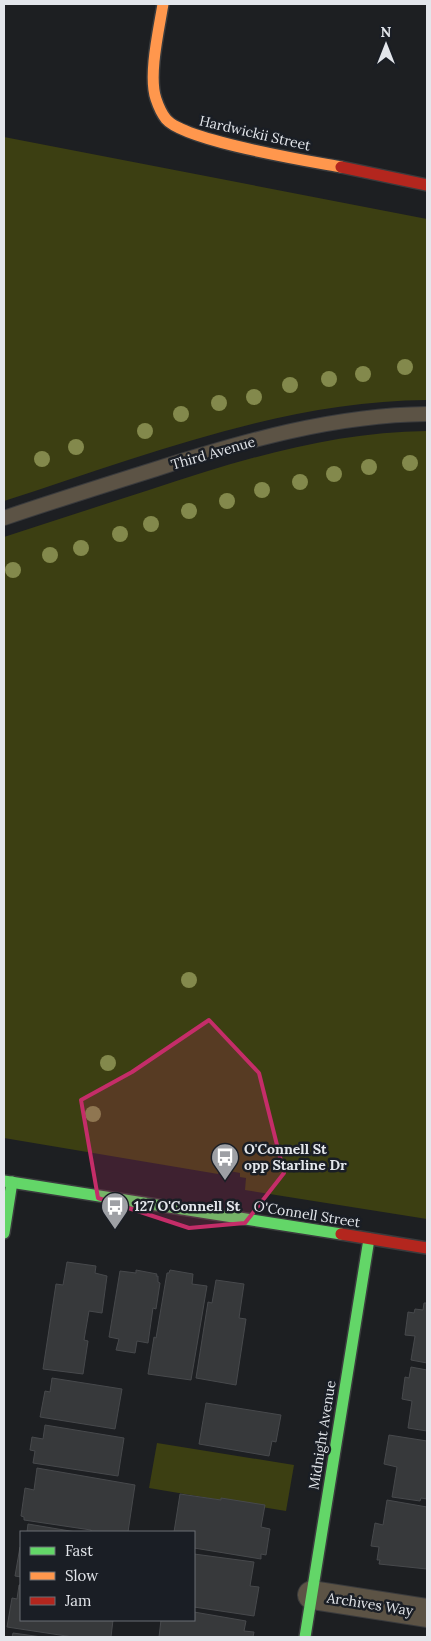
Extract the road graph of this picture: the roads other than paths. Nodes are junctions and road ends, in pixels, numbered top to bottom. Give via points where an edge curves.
1 (163, 4) edge
2 (427, 185) edge
3 (427, 414) edge
4 (4, 518) edge
5 (8, 1181) edge
6 (4, 1232) edge
7 (369, 1239) junction
8 (427, 1248) edge
9 (312, 1595) junction
10 (427, 1614) edge
11 (305, 1637) edge

1 - 2 street, Hardwickii Street via 153,71 154,97 166,120 189,133 227,144
3 - 4 lane, Third Avenue via 367,418 283,432
5 - 6 street
5 - 7 street, O'Connell Street
7 - 8 street, O'Connell Street
7 - 9 street, Midnight Avenue
9 - 10 street, Archives Way
9 - 11 street, Midnight Avenue

